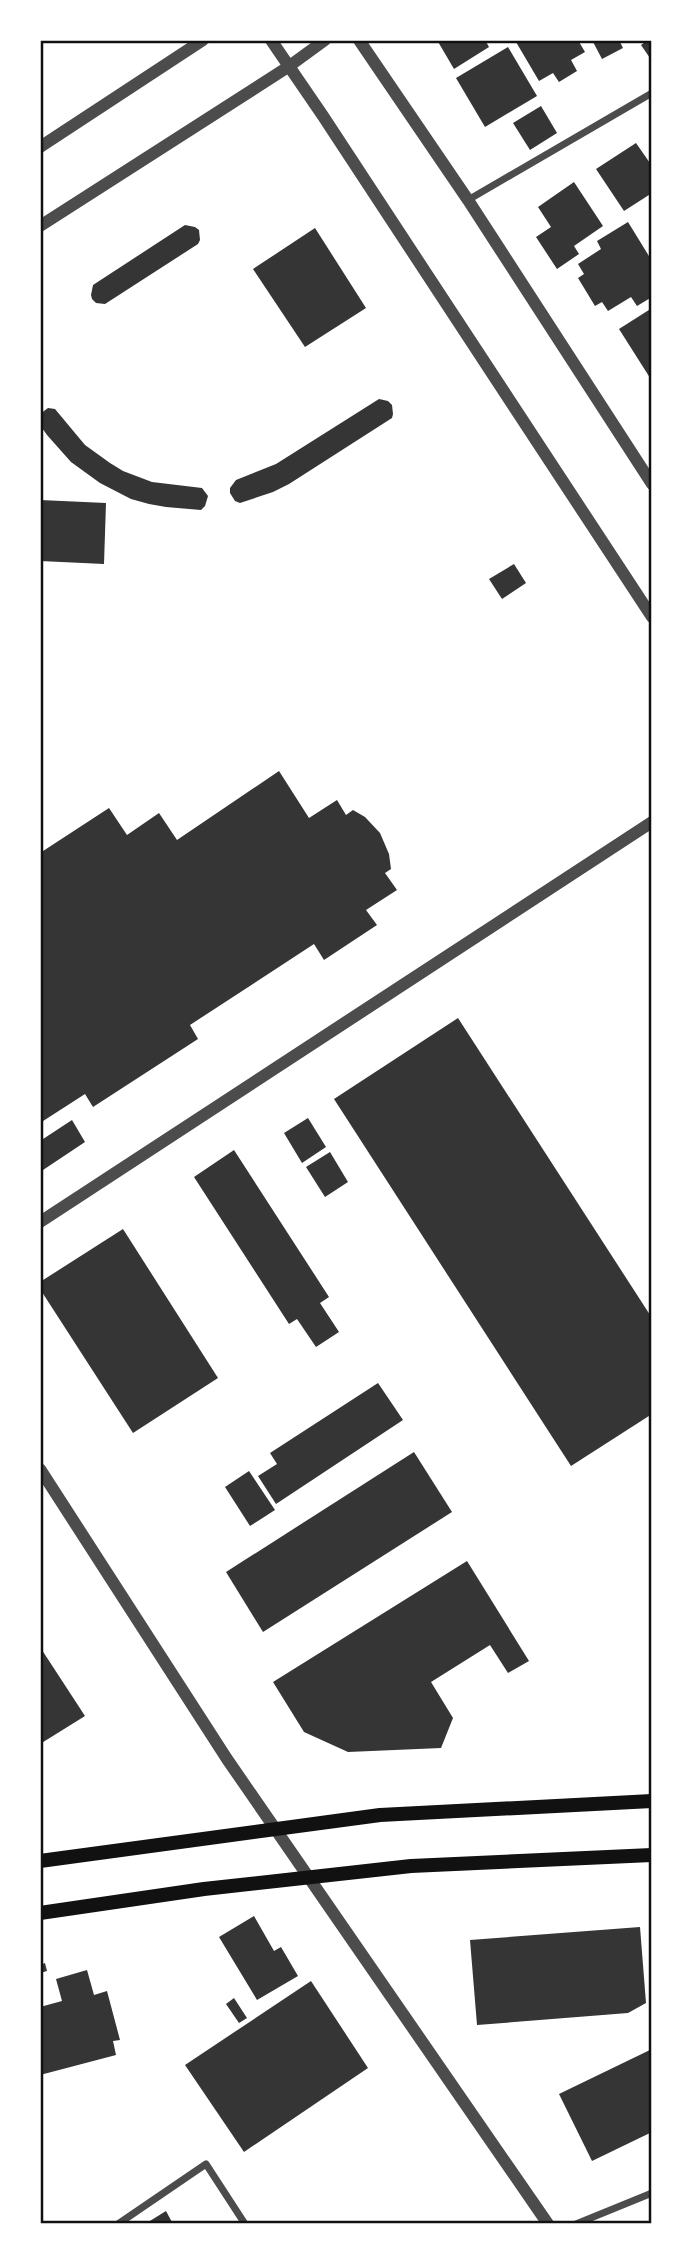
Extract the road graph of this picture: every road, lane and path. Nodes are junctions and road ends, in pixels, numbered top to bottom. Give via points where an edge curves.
1 (203, 40) edge
2 (271, 40) edge
3 (325, 40) edge
4 (359, 40) edge
5 (288, 67) junction
6 (651, 95) edge
7 (40, 147) edge
8 (468, 200) junction
9 (40, 226) edge
10 (652, 484) edge
11 (652, 617) edge
12 (652, 822) edge
13 (40, 1222) edge
14 (40, 1469) edge
15 (652, 1801) edge
16 (275, 1828) junction
17 (652, 1856) edge
18 (40, 1861) edge
19 (310, 1878) junction
20 (40, 1913) edge
21 (652, 2193) edge
22 (118, 2224) edge
23 (245, 2224) edge
24 (548, 2224) edge
25 (576, 2224) edge

1 - 7 street
2 - 5 street
3 - 5 street
4 - 8 street
5 - 9 street
5 - 11 street
6 - 8 street
8 - 10 street
12 - 13 street
14 - 16 street
15 - 16 main road via 380,1815
16 - 18 main road
16 - 19 street
17 - 19 main road via 411,1866
19 - 20 main road
19 - 24 street
21 - 25 street
22 - 23 street via 206,2164

